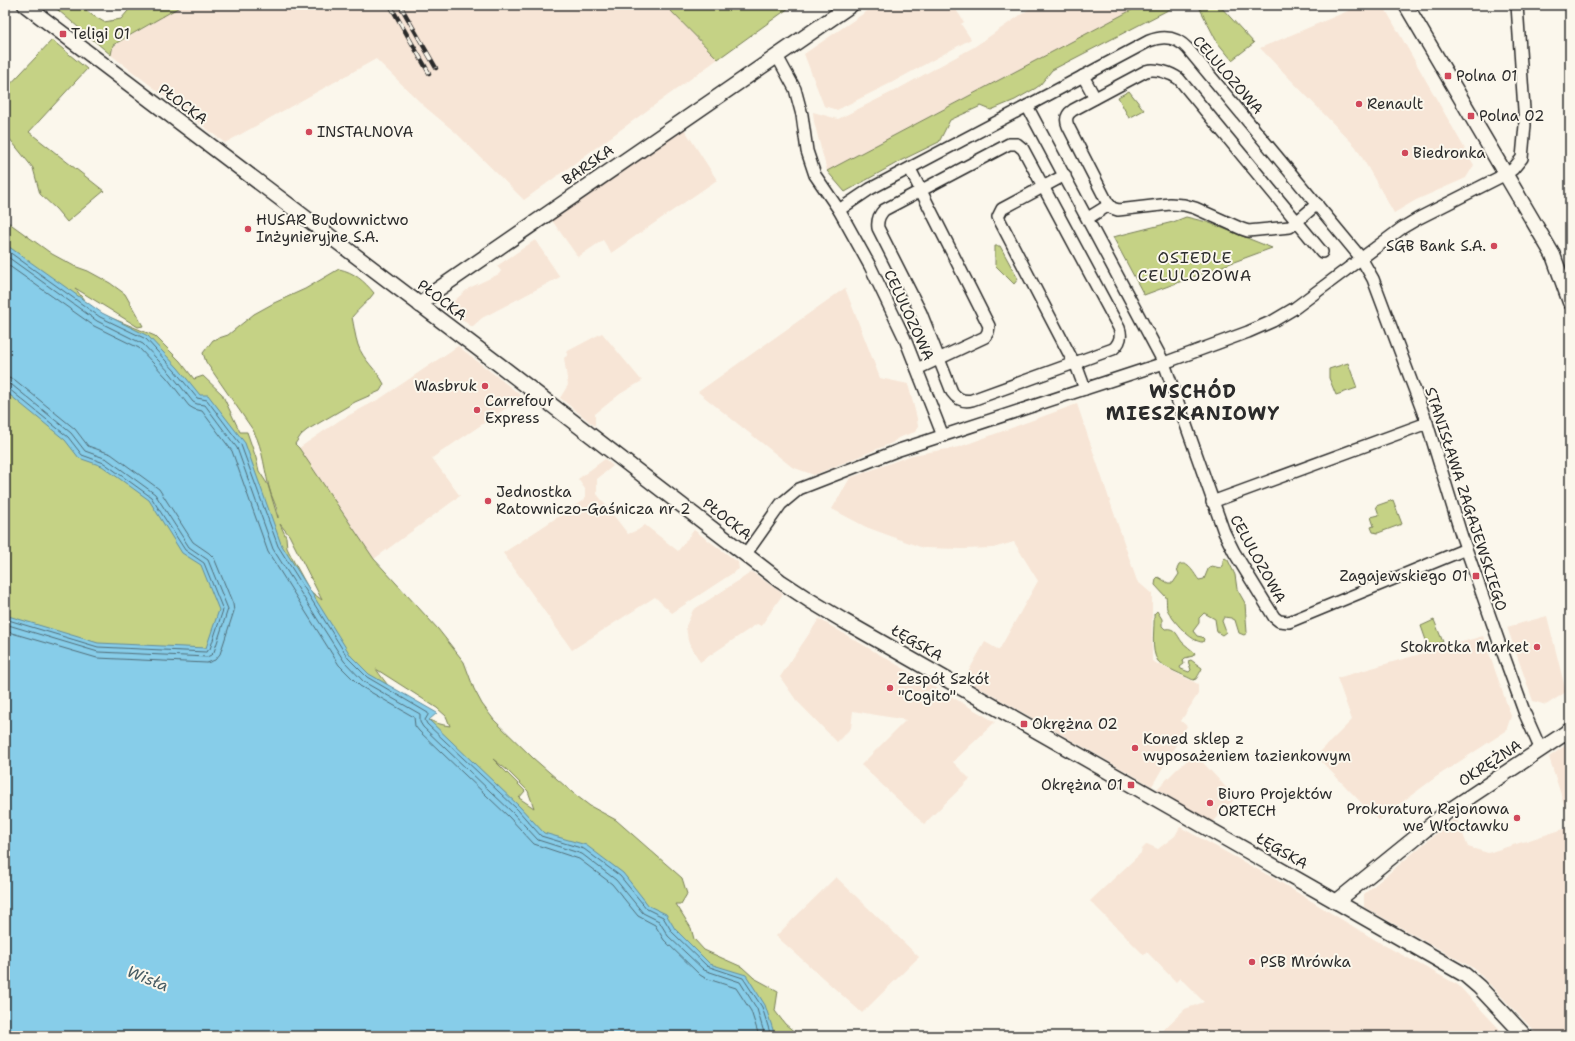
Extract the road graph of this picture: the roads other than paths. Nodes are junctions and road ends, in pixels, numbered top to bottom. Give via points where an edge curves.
1 (851, 5) edge
2 (1406, 5) edge
3 (1517, 5) edge
4 (29, 6) edge
5 (777, 56) junction
6 (1083, 76) junction
7 (1095, 98) junction
8 (1028, 106) junction
9 (910, 169) junction
10 (1506, 174) junction
11 (1065, 175) junction
12 (1043, 186) junction
13 (922, 190) junction
14 (1317, 204) junction
15 (1109, 205) junction
16 (839, 210) junction
17 (1088, 218) junction
18 (1297, 221) junction
19 (1322, 252) dead end
20 (1362, 258) junction
21 (1570, 302) edge
22 (420, 305) junction
23 (940, 359) junction
24 (1075, 362) junction
25 (1164, 363) junction
26 (918, 369) junction
27 (1085, 389) junction
28 (1427, 423) junction
29 (943, 436) junction
30 (1212, 502) junction
31 (1466, 549) junction
32 (745, 555) junction
33 (840, 618) joint
34 (1570, 730) edge
35 (1541, 750) junction
36 (1336, 902) junction
37 (1526, 1036) edge

1 - 5 street, BARSKA
2 - 10 street
3 - 10 street via 1525,117 1524,138 1522,158 1513,170
4 - 22 street, PŁOCKA
5 - 16 street via 795,89 807,151 815,175
5 - 22 street, BARSKA via 437,290
6 - 7 street
6 - 8 street, CELULOZOWA
6 - 14 street, CELULOZOWA via 1156,38 1170,37 1179,41
7 - 15 street via 1070,111 1066,122
7 - 18 street via 1149,70 1176,76
8 - 9 street, CELULOZOWA
8 - 11 street, CELULOZOWA
9 - 13 street
9 - 16 street, CELULOZOWA via 870,189
10 - 20 street via 1419,218
10 - 21 street via 1553,255
11 - 12 street
11 - 17 street, CELULOZOWA
12 - 13 street via 1024,150 1013,144
12 - 24 street via 1002,209 998,214 998,220
12 - 24 street via 1120,332 1119,341 1113,349
13 - 23 street via 884,210 879,216 878,224
13 - 23 street via 989,326 985,337
14 - 18 street
14 - 20 street, CELULOZOWA
15 - 17 street
15 - 18 street via 1118,210 1170,204 1184,205 1248,231 1287,228
16 - 26 street, CELULOZOWA via 870,266
17 - 25 street, CELULOZOWA
18 - 19 street
20 - 25 street via 1295,308 1273,321
20 - 28 street, STANISŁAWA ZAGAJEWSKIEGO
22 - 32 street, PŁOCKA
23 - 24 street via 954,394 965,401
23 - 26 street
24 - 27 street
25 - 27 street
25 - 30 street, CELULOZOWA
26 - 29 street, CELULOZOWA
27 - 29 street
28 - 30 street
28 - 31 street, STANISŁAWA ZAGAJEWSKIEGO
29 - 32 street via 899,450 799,489 781,504
30 - 31 street, CELULOZOWA via 1234,552 1274,617 1284,622
31 - 35 street, STANISŁAWA ZAGAJEWSKIEGO via 1525,714
32 - 33 street, PŁOCKA via 791,589
33 - 36 street, ŁĘGSKA
34 - 35 street, OKRĘŻNA
35 - 36 street, OKRĘŻNA via 1447,812
36 - 37 street, ŁĘGSKA via 1465,975

